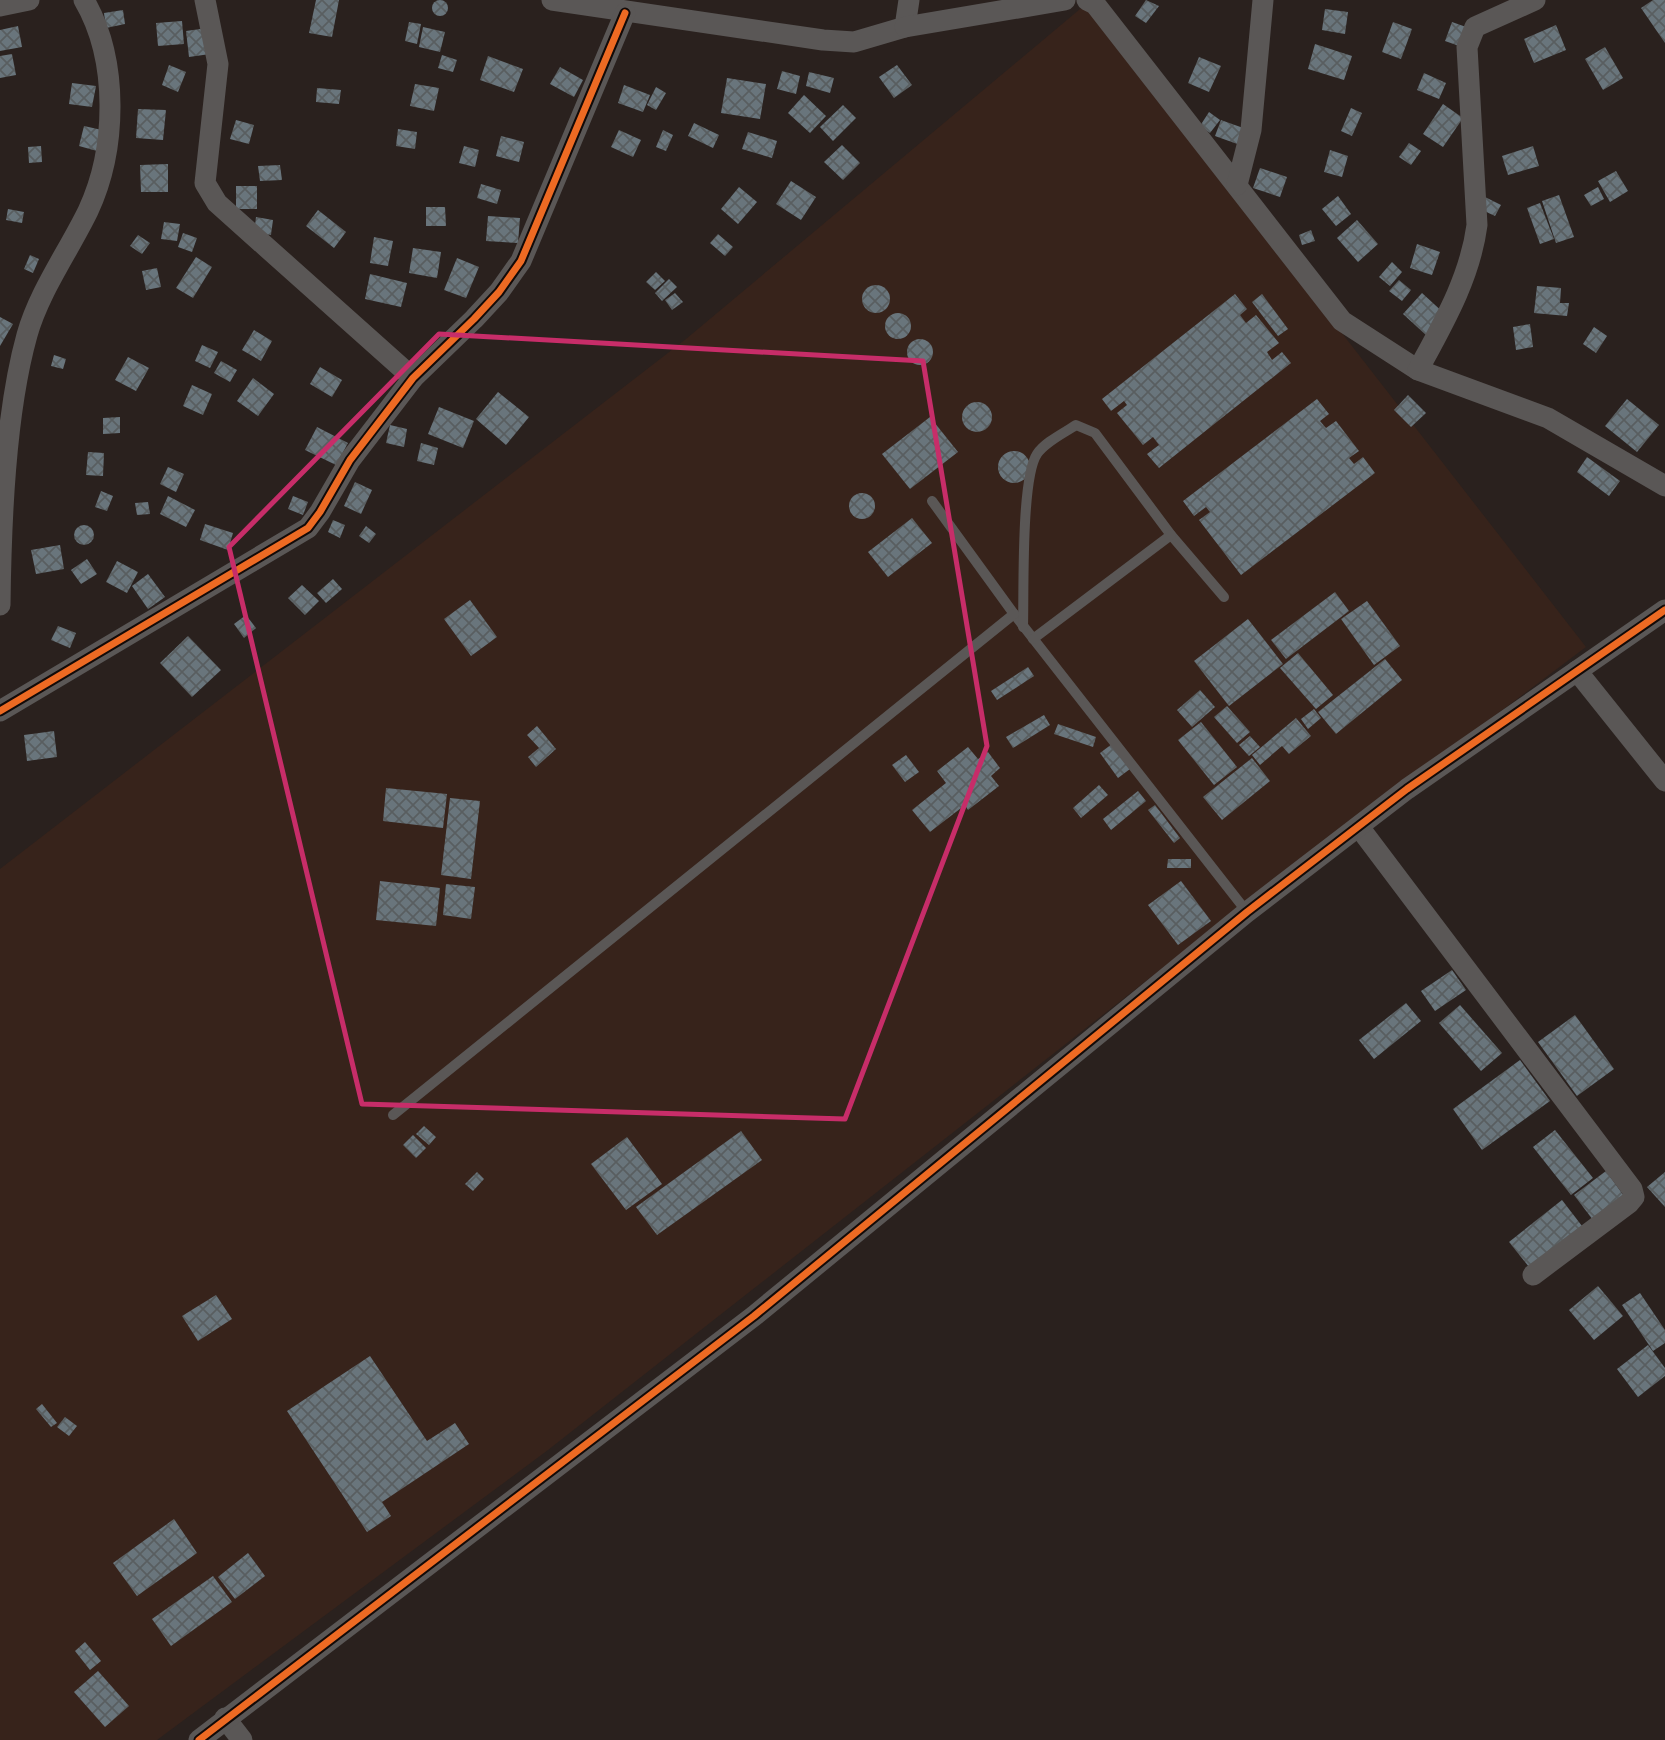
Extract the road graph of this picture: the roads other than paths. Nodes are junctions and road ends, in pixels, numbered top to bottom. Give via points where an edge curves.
1 (29, 0) edge
2 (85, 0) edge
3 (205, 0) edge
4 (552, 0) edge
5 (909, 0) edge
6 (1065, 0) edge
7 (1087, 0) edge
8 (1263, 0) edge
9 (1535, 0) edge
10 (0, 6) edge
11 (625, 13) junction
12 (905, 27) junction
13 (1237, 185) junction
14 (1418, 370) junction
15 (412, 378) junction
16 (1665, 486) edge
17 (932, 501) dead end
18 (1171, 535) junction
19 (1224, 597) dead end
20 (0, 605) edge
21 (1665, 610) edge
22 (1014, 614) junction
23 (1023, 627) junction
24 (1033, 639) junction
25 (1577, 671) junction
26 (0, 711) edge
27 (1665, 781) edge
28 (1359, 827) junction
29 (1247, 912) junction
30 (393, 1115) dead end
31 (1533, 1275) dead end
32 (225, 1718) junction
33 (199, 1740) edge
34 (242, 1740) edge

1 - 10 street
2 - 20 street via 102,38 109,93 107,148 89,208 27,334 11,425
3 - 15 street via 218,64 205,183 218,203
4 - 11 street
5 - 12 street
6 - 12 street
7 - 13 street via 1095,4
8 - 13 street via 1251,130
9 - 14 street via 1475,27 1470,35 1474,247 1451,307
11 - 12 street via 854,42
11 - 15 street via 521,261 483,310
13 - 14 street via 1342,321
14 - 16 street via 1548,418
15 - 26 street via 350,460 308,528
17 - 22 lane
18 - 19 lane
18 - 23 lane via 1095,433 1076,425 1034,457
18 - 24 lane
21 - 25 street
22 - 23 lane
22 - 30 lane
23 - 24 lane
24 - 29 lane
25 - 27 street
25 - 28 street
28 - 29 street
28 - 31 street via 1632,1189 1634,1197 1629,1203
29 - 32 street via 754,1316
32 - 33 street
32 - 34 street

